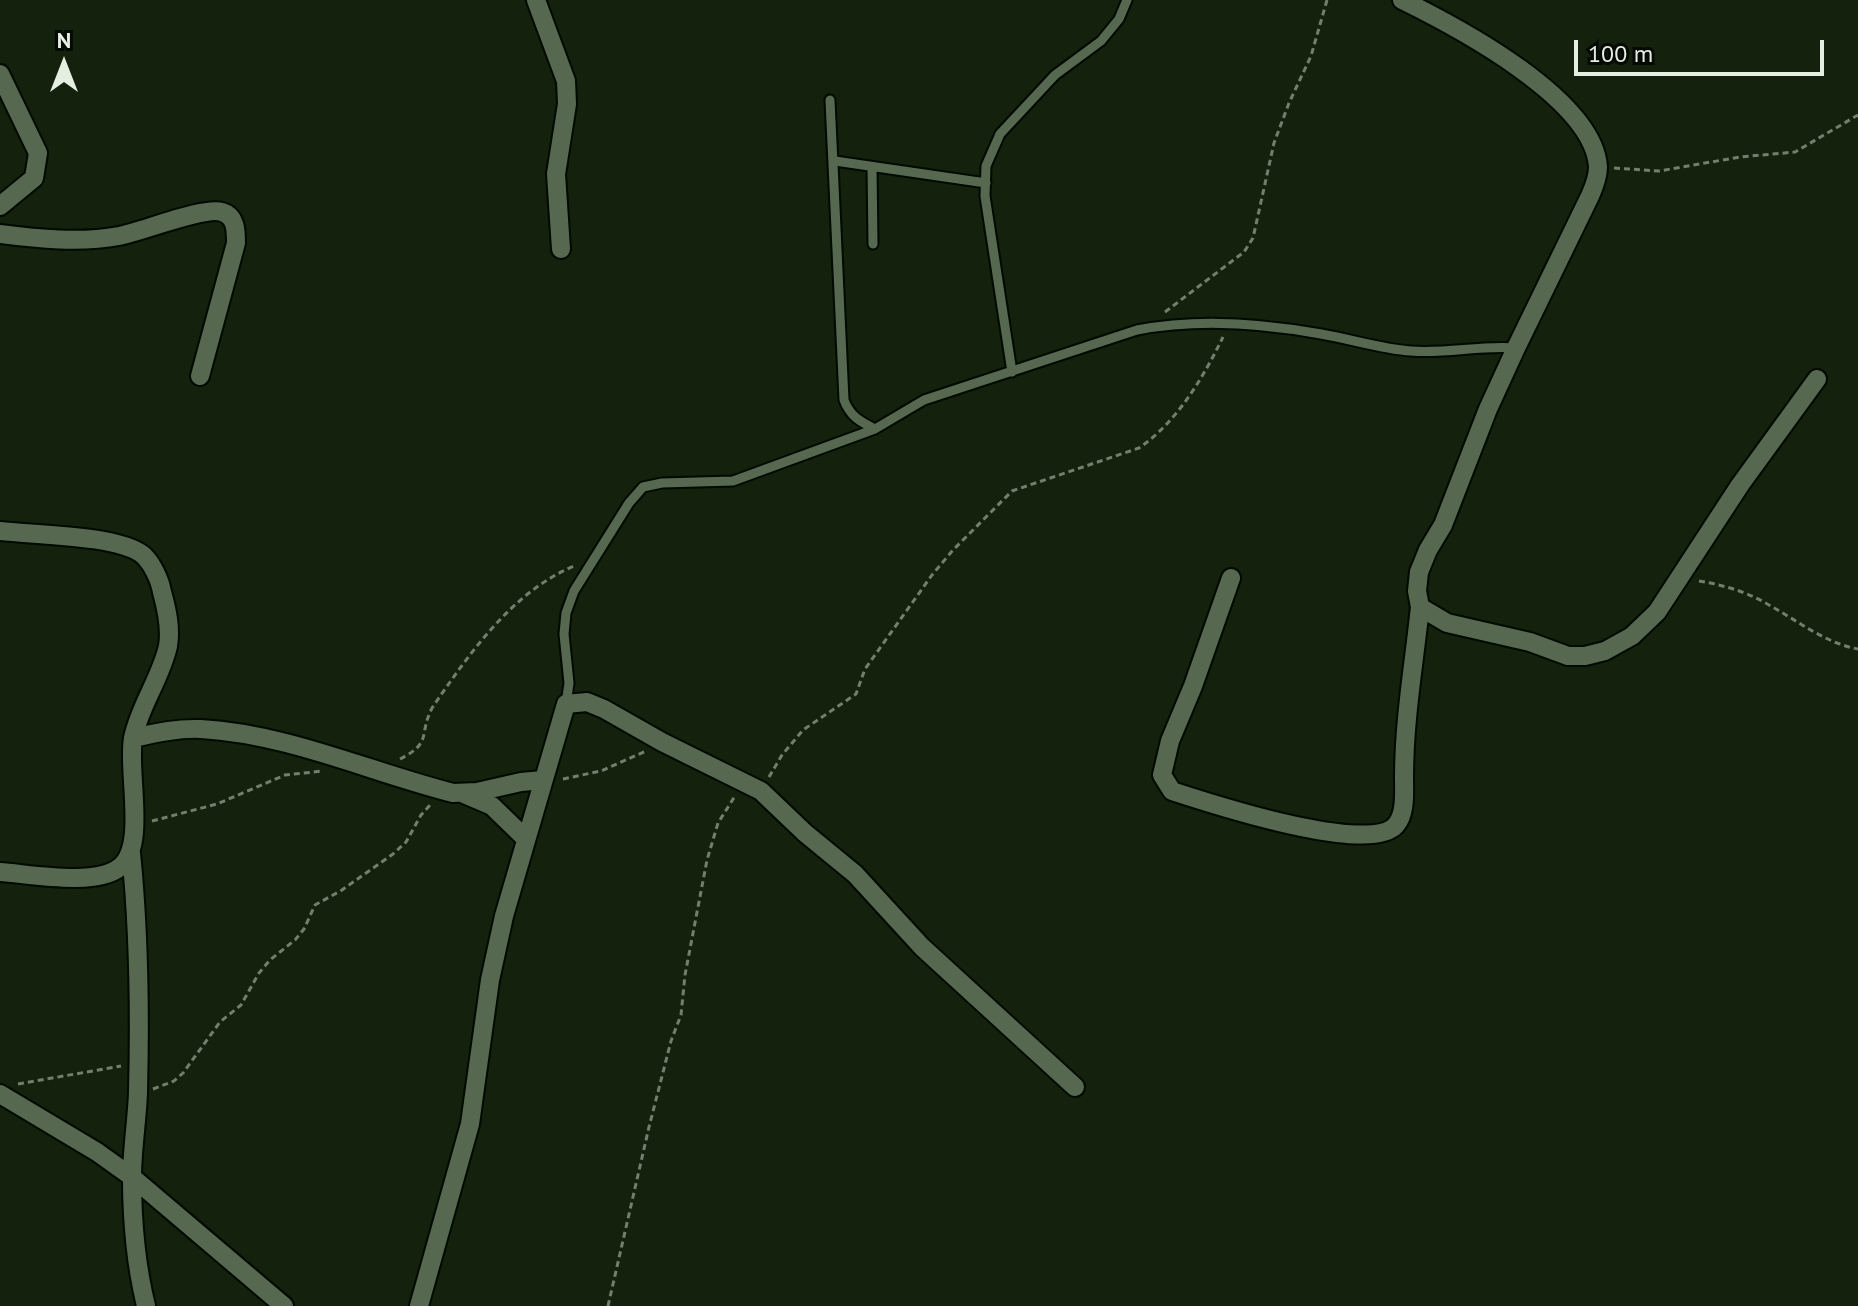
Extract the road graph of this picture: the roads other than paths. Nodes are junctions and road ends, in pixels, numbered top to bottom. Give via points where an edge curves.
1 (536, 0) edge
2 (1127, 0) edge
3 (1402, 0) edge
4 (0, 74) edge
5 (830, 100) dead end
6 (835, 161) junction
7 (872, 168) junction
8 (986, 183) junction
9 (2, 202) edge
10 (0, 234) edge
11 (873, 244) dead end
12 (561, 249) dead end
13 (1516, 348) junction
14 (1012, 372) junction
15 (200, 376) dead end
16 (1817, 379) dead end
17 (875, 429) junction
18 (0, 531) edge
19 (1231, 578) dead end
20 (1420, 607) junction
21 (566, 704) junction
22 (133, 738) junction
23 (543, 780) junction
24 (458, 794) junction
25 (526, 839) junction
26 (131, 853) junction
27 (0, 872) edge
28 (1075, 1087) dead end
29 (4, 1091) edge
30 (132, 1177) junction
31 (146, 1306) edge
32 (284, 1306) edge
33 (419, 1306) edge

1 - 12 street via 566,81 556,174
2 - 8 lane via 1101,41 1055,75 1000,134 986,166
3 - 13 street via 1458,28 1565,106 1584,131 1598,166 1596,183
4 - 9 street via 38,153 34,178
5 - 6 lane
6 - 7 lane
6 - 17 lane via 844,400 857,421
7 - 8 lane
7 - 11 lane
8 - 14 lane
10 - 15 street via 92,239 224,212 236,229 236,243
13 - 14 lane via 1410,351 1319,333 1172,324
13 - 20 street via 1419,572
14 - 17 lane via 924,400
16 - 20 street via 1657,612 1632,636 1605,651 1568,656 1447,623
17 - 21 lane via 733,481 643,487 574,591 566,613
18 - 22 street via 127,545 145,557 160,582 169,618 168,645
19 - 20 street via 1162,775 1172,791 1332,833 1388,833 1399,823
21 - 23 street
21 - 28 street via 587,702 604,709 761,791 855,874 922,947
22 - 24 street via 199,729 270,740
22 - 26 street
23 - 24 street
23 - 25 street
24 - 25 street via 492,806
25 - 33 street via 490,980 470,1124
26 - 27 street via 106,875
26 - 30 street via 138,923
29 - 30 street
30 - 31 street
30 - 32 street

